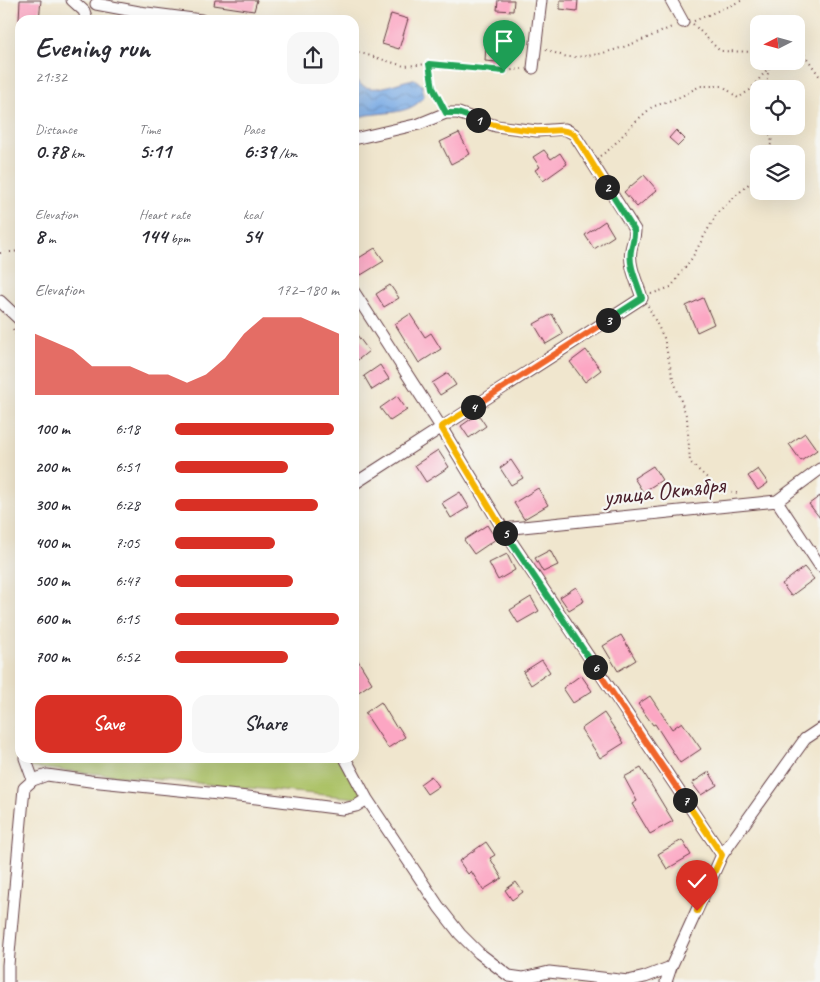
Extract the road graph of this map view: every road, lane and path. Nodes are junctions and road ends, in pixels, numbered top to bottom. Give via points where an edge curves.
1 (72, 0) edge
2 (541, 0) edge
3 (671, 0) edge
4 (743, 0) edge
5 (97, 2) edge
6 (84, 15) edge
7 (86, 15) edge
8 (163, 15) edge
9 (683, 22) joint
10 (536, 46) junction
11 (359, 52) edge
12 (750, 52) edge
13 (805, 55) edge
14 (429, 64) junction
15 (533, 68) joint
16 (767, 70) edge
17 (820, 77) edge
18 (446, 113) junction
19 (359, 138) edge
20 (591, 162) junction
21 (750, 183) edge
22 (15, 252) edge
23 (0, 253) edge
24 (642, 298) junction
25 (359, 300) edge
26 (0, 301) edge
27 (15, 315) edge
28 (441, 427) junction
29 (820, 469) edge
30 (359, 481) edge
31 (743, 494) dead end
32 (777, 502) junction
33 (502, 528) junction
34 (820, 566) edge
35 (820, 729) edge
36 (26, 763) edge
37 (348, 763) edge
38 (28, 784) junction
39 (367, 799) junction
40 (722, 855) junction
41 (671, 967) junction
42 (8, 982) edge
43 (666, 982) edge

1 - 6 street
2 - 10 street
3 - 9 street
4 - 12 path via 691,22 720,51
5 - 7 street
5 - 8 street
9 - 10 path via 637,43 594,54 570,57
10 - 15 street
11 - 14 path via 404,66
13 - 17 path
14 - 15 path via 504,71
14 - 18 path via 433,88
16 - 20 path via 750,90 738,98 723,86 700,86 652,107 610,149
18 - 19 street via 419,124
18 - 20 street via 458,113 496,126 538,131 564,129 574,134
20 - 24 street via 634,230 632,264
21 - 24 path via 718,213 671,287
22 - 23 path
24 - 28 street
24 - 31 path via 664,338 672,375 687,418 690,462 718,488
25 - 28 street
26 - 27 street
28 - 30 street
28 - 33 street
29 - 32 street
32 - 33 street, улица Октября
32 - 34 street
33 - 40 street
35 - 40 street via 806,739
36 - 38 street
37 - 39 street
38 - 39 street via 47,775 342,809
38 - 42 street
39 - 41 street via 438,907 460,934 509,976 523,978 549,972 628,981
40 - 41 street
41 - 43 street

